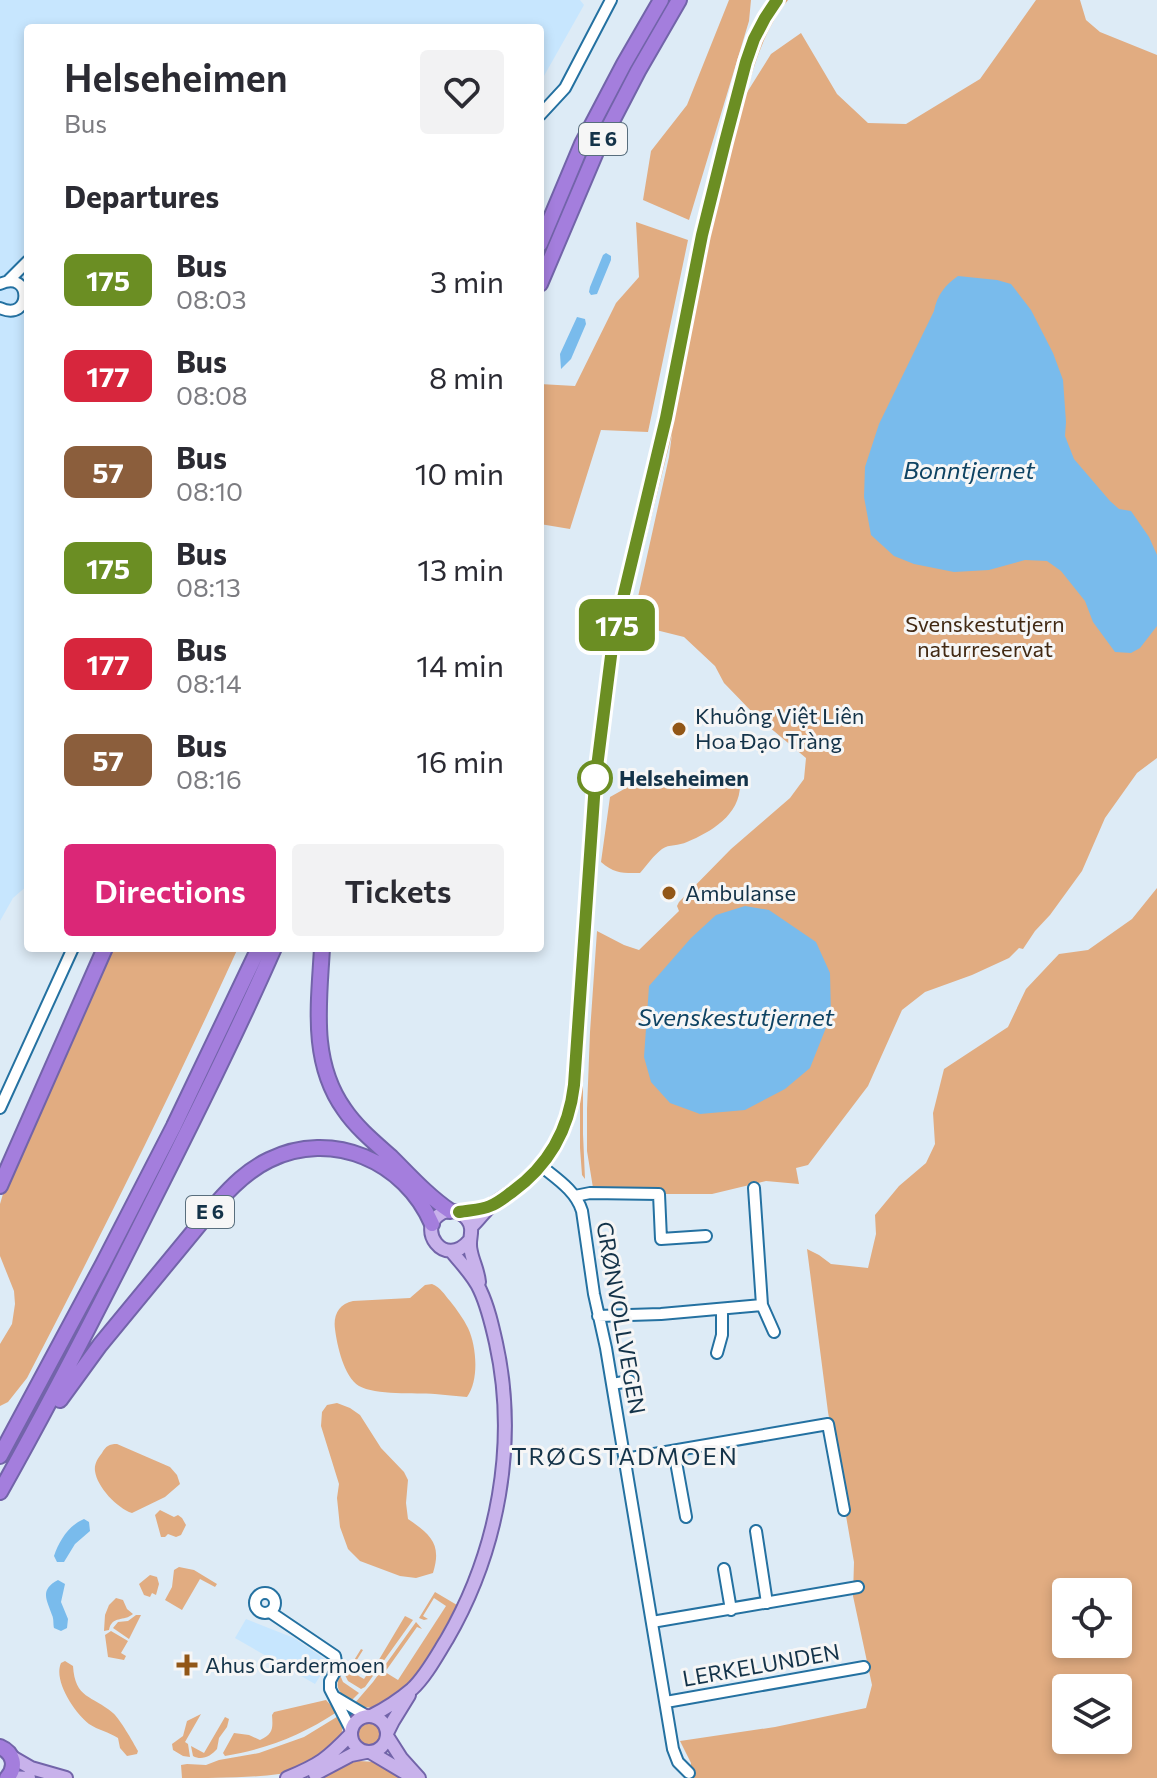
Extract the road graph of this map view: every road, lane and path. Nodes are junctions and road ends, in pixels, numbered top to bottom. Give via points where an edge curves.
1 (611, 0) edge
2 (661, 0) edge
3 (679, 0) edge
4 (777, 0) edge
5 (544, 111) edge
6 (544, 234) edge
7 (24, 265) edge
8 (544, 275) edge
9 (5, 282) edge
10 (24, 294) edge
11 (24, 299) edge
12 (6, 312) edge
13 (71, 952) edge
14 (103, 952) edge
15 (257, 952) edge
16 (272, 952) edge
17 (322, 952) edge
18 (0, 1108) edge
19 (541, 1166) junction
20 (0, 1186) edge
21 (754, 1188) dead end
22 (575, 1196) junction
23 (489, 1207) junction
24 (455, 1212) junction
25 (432, 1224) junction
26 (471, 1227) junction
27 (706, 1236) dead end
28 (469, 1241) junction
29 (451, 1251) junction
30 (479, 1287) junction
31 (762, 1305) junction
32 (722, 1309) junction
33 (598, 1316) junction
34 (774, 1332) dead end
35 (717, 1353) dead end
36 (630, 1381) dead end
37 (612, 1384) junction
38 (20, 1420) junction
39 (37, 1427) junction
40 (0, 1444) edge
41 (674, 1451) junction
42 (0, 1456) edge
43 (625, 1459) junction
44 (0, 1492) edge
45 (844, 1510) dead end
46 (686, 1517) dead end
47 (756, 1531) dead end
48 (724, 1569) dead end
49 (858, 1587) dead end
50 (767, 1603) junction
51 (731, 1610) junction
52 (270, 1612) dead end
53 (652, 1622) junction
54 (864, 1667) dead end
55 (412, 1689) junction
56 (335, 1697) junction
57 (666, 1702) junction
58 (369, 1716) junction
59 (351, 1732) junction
60 (387, 1735) junction
61 (6, 1752) edge
62 (368, 1752) junction
63 (689, 1773) dead end
64 (7, 1777) edge
65 (29, 1778) edge
66 (66, 1778) edge
67 (287, 1778) edge
68 (305, 1778) edge
69 (417, 1778) edge

1 - 5 street via 565,88
2 - 6 highway, E 6 via 582,144
3 - 8 highway, E 6 via 596,152
4 - 19 main road via 754,39 725,142 613,640 595,783 573,1095 564,1128
7 - 9 street
9 - 10 street via 17,283
11 - 12 street
13 - 18 street
14 - 20 highway
15 - 38 highway via 160,1154
16 - 39 highway, E 6 via 188,1133
17 - 24 highway via 319,1041 332,1089 356,1124 427,1193
19 - 22 street, GRØNVOLLVEGEN
19 - 23 main road
21 - 31 street
22 - 27 street via 659,1194 661,1239
22 - 33 street, GRØNVOLLVEGEN via 582,1211
23 - 24 main road
23 - 26 main road
24 - 25 main road via 439,1215
24 - 26 main road
25 - 29 main road via 435,1243
25 - 39 highway, E 6 via 405,1183 362,1156 314,1148 266,1161 217,1203
26 - 28 main road
28 - 29 main road
28 - 30 main road
29 - 30 main road
30 - 55 main road via 503,1386 500,1489 470,1592 442,1647
31 - 32 street
31 - 34 street
32 - 33 street
32 - 35 street
33 - 37 street, GRØNVOLLVEGEN
36 - 37 street
37 - 43 street, GRØNVOLLVEGEN
38 - 40 highway
38 - 42 highway
39 - 44 highway, E 6
41 - 43 street
41 - 45 street via 828,1424
41 - 46 street
43 - 53 street, GRØNVOLLVEGEN
47 - 50 street
48 - 51 street
49 - 50 street
50 - 51 street
51 - 53 street
52 - 56 street via 335,1656 337,1668 329,1685
53 - 57 street, GRØNVOLLVEGEN
54 - 57 street, LERKELUNDEN
55 - 58 main road
55 - 60 main road
56 - 58 street
56 - 59 street
57 - 63 street, GRØNVOLLVEGEN via 673,1749
58 - 59 main road via 357,1720
58 - 60 main road via 380,1720
59 - 62 main road via 353,1744
59 - 67 main road via 326,1760
60 - 62 main road via 383,1745
60 - 69 main road
61 - 64 highway via 13,1767
61 - 66 main road via 31,1768
62 - 68 main road
62 - 69 main road
64 - 65 main road

